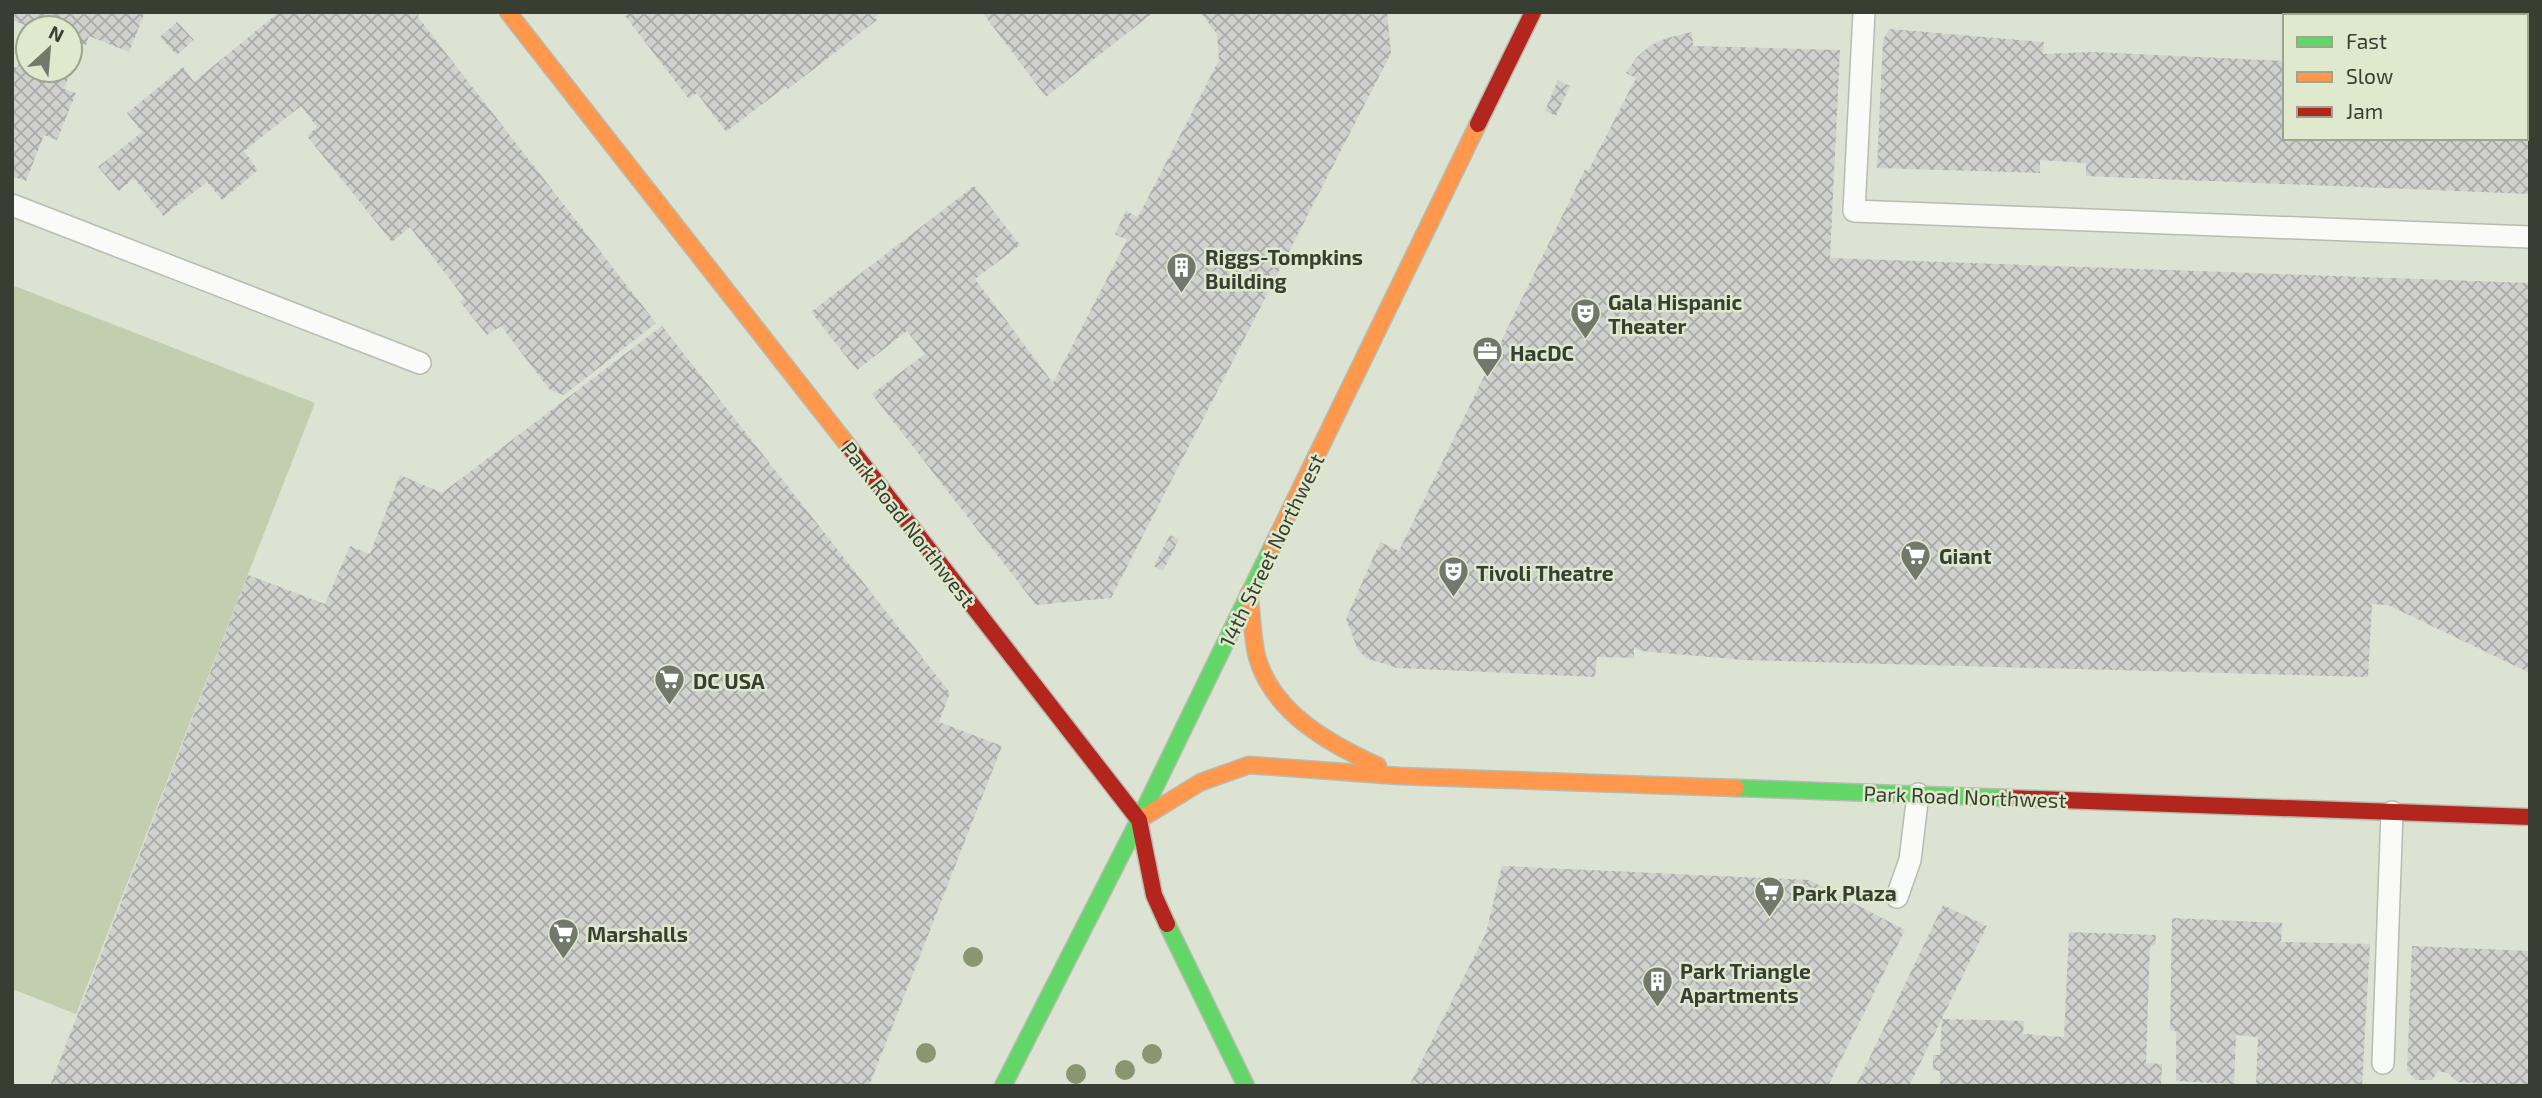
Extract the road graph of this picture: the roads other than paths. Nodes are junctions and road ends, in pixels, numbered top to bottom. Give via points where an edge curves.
1 (508, 12) edge
2 (1533, 12) edge
3 (1864, 12) edge
4 (12, 205) edge
5 (2530, 237) edge
6 (420, 363) dead end
7 (1250, 593) junction
8 (1399, 776) junction
9 (1918, 794) junction
10 (2392, 812) junction
11 (2530, 817) edge
12 (1139, 820) junction
13 (1897, 897) dead end
14 (2383, 1063) dead end
15 (1003, 1086) edge
16 (1246, 1086) edge

1 - 12 main road, Park Road Northwest
2 - 7 main road, 14th Street Northwest
3 - 5 lane via 1854,211
4 - 6 lane
7 - 8 main road, Park Road Northwest via 1260,666 1289,712 1312,733
7 - 12 main road, 14th Street Northwest
8 - 9 main road, Park Road Northwest
8 - 12 main road, Park Road Northwest via 1249,765 1201,782
9 - 10 main road, Park Road Northwest
9 - 13 lane via 1910,860
10 - 11 main road, Park Road Northwest
10 - 14 lane
12 - 15 main road, 14th Street Northwest
12 - 16 main road via 1154,895

